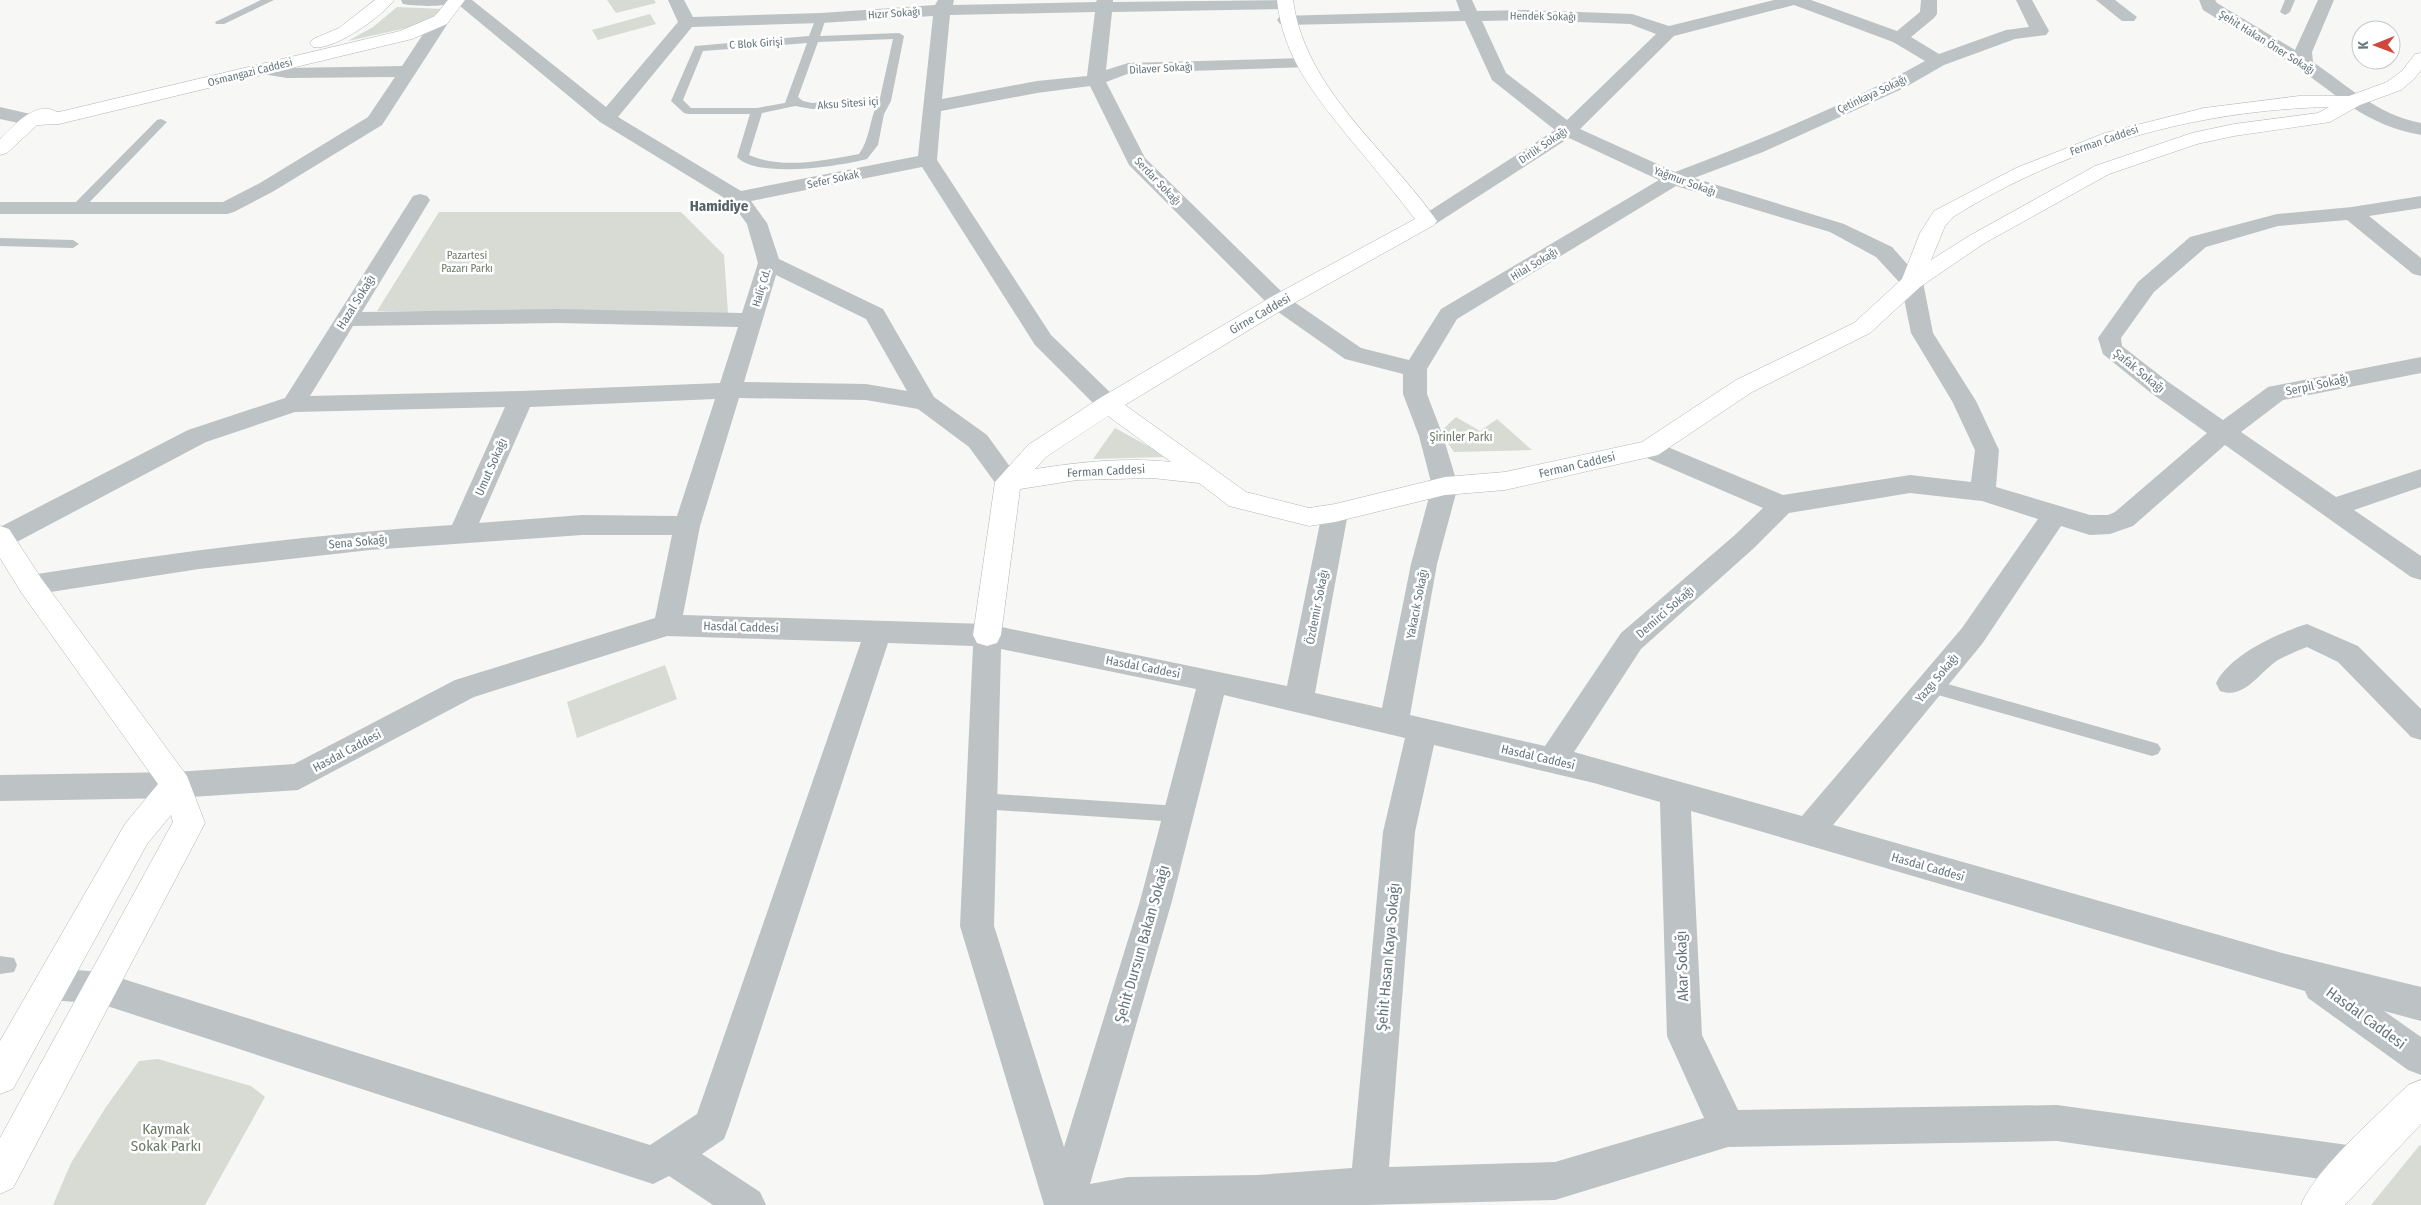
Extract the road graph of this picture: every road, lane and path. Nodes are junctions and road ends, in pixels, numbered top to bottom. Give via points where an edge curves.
1 (269, 0) edge
2 (386, 0) edge
3 (409, 0) edge
4 (446, 0) edge
5 (457, 0) edge
6 (462, 0) edge
7 (1624, 0) edge
8 (1795, 0) edge
9 (1929, 0) edge
10 (2024, 0) edge
11 (2104, 0) edge
12 (2207, 0) edge
13 (2290, 0) edge
14 (2326, 0) edge
15 (1104, 3) edge
16 (944, 5) edge
17 (1285, 8) edge
18 (1467, 8) edge
19 (789, 9) edge
20 (681, 10) edge
21 (2285, 12) dead end
22 (2128, 17) dead end
23 (822, 18) junction
24 (1632, 19) junction
25 (441, 20) junction
26 (220, 22) dead end
27 (1668, 32) junction
28 (1899, 38) junction
29 (814, 39) junction
30 (2421, 58) edge
31 (1938, 61) junction
32 (1304, 63) junction
33 (2304, 64) junction
34 (262, 69) junction
35 (408, 71) junction
36 (1096, 80) junction
37 (792, 98) junction
38 (885, 101) junction
39 (2353, 101) junction
40 (932, 107) junction
41 (757, 111) junction
42 (0, 113) edge
43 (607, 118) junction
44 (32, 120) junction
45 (161, 122) dead end
46 (2421, 128) edge
47 (1568, 130) junction
48 (872, 145) joint
49 (0, 149) edge
50 (927, 160) junction
51 (1674, 179) junction
52 (738, 198) junction
53 (420, 200) dead end
54 (2421, 202) edge
55 (0, 208) edge
56 (77, 208) junction
57 (2352, 214) junction
58 (1427, 221) junction
59 (0, 242) edge
60 (73, 244) dead end
61 (769, 263) junction
62 (2421, 268) edge
63 (1912, 282) junction
64 (1279, 302) junction
65 (346, 319) junction
66 (752, 320) junction
67 (2421, 365) edge
68 (1415, 369) junction
69 (731, 390) junction
70 (521, 400) junction
71 (925, 402) junction
72 (292, 404) junction
73 (1108, 404) junction
74 (2224, 432) junction
75 (1649, 449) junction
76 (1205, 475) junction
77 (2421, 478) edge
78 (1008, 482) junction
79 (1445, 486) junction
80 (1983, 492) junction
81 (1781, 505) junction
82 (2333, 508) junction
83 (1335, 513) junction
84 (2054, 516) junction
85 (688, 526) junction
86 (460, 535) junction
87 (1, 537) edge
88 (2421, 570) edge
89 (30, 585) junction
90 (668, 625) junction
91 (878, 632) junction
92 (987, 635) junction
93 (1213, 681) junction
94 (2230, 683) dead end
95 (1930, 686) junction
96 (1299, 700) junction
97 (1408, 726) junction
98 (2421, 728) edge
99 (2152, 749) dead end
100 (1552, 760) junction
101 (176, 786) junction
102 (0, 788) edge
103 (1675, 793) junction
104 (981, 801) junction
105 (1178, 814) junction
106 (1808, 832) junction
107 (2282, 969) junction
108 (52, 984) junction
109 (100, 988) junction
110 (2421, 1004) edge
111 (2421, 1058) edge
112 (0, 1076) edge
113 (2421, 1098) edge
114 (1728, 1129) junction
115 (669, 1154) junction
116 (2355, 1165) junction
117 (0, 1175) edge
118 (1369, 1186) junction
119 (1129, 1200) edge
120 (747, 1205) edge
121 (1064, 1205) edge
122 (1079, 1205) edge
123 (2320, 1205) edge

1 - 26 lane
2 - 44 street via 345,32 288,53 66,106
3 - 4 street
5 - 25 street
6 - 43 street, Haliç Cd.
7 - 24 street
8 - 27 street
8 - 28 street
9 - 28 street via 1928,14
10 - 31 street, Çetinkaya Sokağı via 2040,31 2012,34
11 - 22 street
12 - 33 street, Şehit Hakan Öner Sokağı via 2209,6
13 - 21 lane
14 - 33 street via 2303,52
15 - 16 street, Hızır Sokağı
15 - 17 street, Hızır Sokağı
15 - 36 street
16 - 19 street
16 - 23 street, Hızır Sokağı
16 - 40 street
17 - 18 street, Hendek Sokağı
17 - 32 street via 1293,40
18 - 24 street, Hendek Sokağı
18 - 47 street, Yağmur Sokağı via 1498,76
19 - 20 street, Hızır Sokağı
19 - 23 street, Hızır Sokağı
20 - 43 street, Hızır Sokağı
23 - 29 lane
24 - 27 street, Hendek Sokağı
25 - 34 street, Osmangazi Caddesi via 399,36
25 - 35 street
27 - 47 street, Dirlik Sokağı
28 - 31 street
29 - 37 lane
29 - 38 lane, C Blok Girişi via 899,36
29 - 41 lane, C Blok Girişi via 699,48 677,101 688,111
30 - 39 street, Ferman Caddesi via 2394,86
31 - 51 street, Çetinkaya Sokağı via 1897,84 1756,148
32 - 36 street, Dilaver Sokağı via 1128,68
32 - 58 street via 1314,80
33 - 39 street, Şehit Hakan Öner Sokağı
34 - 35 street via 288,73
34 - 44 street, Osmangazi Caddesi via 59,118
35 - 56 street via 376,121 227,208
36 - 40 street, Dilaver Sokağı via 1037,87
36 - 64 street, Serdar Sokağı via 1136,161
37 - 38 lane, Aksu Sitesi içi via 800,104 812,106
37 - 41 lane via 790,105
38 - 48 lane, Aksu Sitesi içi via 878,114
39 - 46 street, Şehit Hakan Öner Sokağı via 2394,124
39 - 63 street, Ferman Caddesi via 2323,118 2192,139 2102,170 1976,240
39 - 63 street, Ferman Caddesi via 2308,101 2185,116 2133,129 2013,175 1938,217
40 - 50 street
41 - 48 lane via 743,157 751,162 812,166 863,157
42 - 44 street
43 - 52 street, Haliç Cd.
44 - 49 street
45 - 56 lane
47 - 51 street, Yağmur Sokağı
47 - 58 street, Dirlik Sokağı
50 - 52 street, Sefer Sokak
50 - 73 street via 1043,340
51 - 63 street, Yağmur Sokağı via 1837,228 1884,252
51 - 68 street, Hilal Sokağı via 1448,314
52 - 61 street, Haliç Cd. via 757,223
53 - 65 street, Hazal Sokağı
54 - 57 street, Şafak Sokağı
55 - 56 street
57 - 62 street
57 - 74 street, Şafak Sokağı via 2277,220 2198,242 2146,287 2109,338 2111,349
58 - 64 street, Girne Caddesi
59 - 60 lane
61 - 66 street, Haliç Cd.
61 - 71 street via 875,314
63 - 75 street, Ferman Caddesi via 1862,328 1744,386
63 - 80 street via 1922,333 1964,402 1987,450
64 - 68 street, Serdar Sokağı via 1353,354
64 - 73 street, Girne Caddesi
65 - 66 street via 558,316
65 - 72 street, Hazal Sokağı
66 - 69 street, Haliç Cd.
67 - 74 street, Serpil Sokağı via 2276,393
68 - 79 street via 1415,394
69 - 70 street
69 - 71 street via 866,392
69 - 85 street, Haliç Cd.
70 - 72 street
70 - 86 street, Umut Sokağı
71 - 78 street via 978,441
72 - 87 street via 198,436
73 - 76 street, Ferman Caddesi
73 - 78 street, Girne Caddesi via 1037,451
74 - 82 street, Şafak Sokağı
74 - 84 street, Serpil Sokağı via 2124,519 2090,525
75 - 79 street, Ferman Caddesi via 1505,481
75 - 81 street
76 - 78 street, Ferman Caddesi via 1152,469 1086,471
76 - 83 street, Ferman Caddesi via 1238,499 1308,517
77 - 82 street
78 - 92 street
79 - 83 street, Ferman Caddesi
79 - 97 street, Yakacık Sokağı via 1424,564
80 - 81 street, Serpil Sokağı via 1910,484
80 - 84 street, Serpil Sokağı
81 - 100 street, Demirci Sokağı via 1631,641
82 - 88 street, Şafak Sokağı
83 - 96 street, Özdemir Sokağı
84 - 95 street, Yazgı Sokağı via 1972,636
85 - 86 street, Sena Sokağı via 582,525
85 - 90 street, Haliç Cd.
86 - 89 street, Sena Sokağı via 370,540 199,559
87 - 89 street
89 - 101 street
90 - 91 street, Hasdal Caddesi
90 - 101 street, Hasdal Caddesi via 465,688 298,777
91 - 92 street, Hasdal Caddesi
91 - 115 street via 711,1126
92 - 93 street, Hasdal Caddesi
92 - 104 street
93 - 96 street, Hasdal Caddesi
93 - 105 street, Şehit Dursun Bakan Sokağı
94 - 98 street via 2268,652 2307,635 2348,654
95 - 99 lane
95 - 106 street, Yazgı Sokağı
96 - 97 street, Hasdal Caddesi
97 - 100 street, Hasdal Caddesi
97 - 118 street, Şehit Hasan Kaya Sokağı
100 - 103 street, Hasdal Caddesi
101 - 102 street, Hasdal Caddesi
101 - 108 street via 136,834
101 - 109 street via 189,823
103 - 106 street, Hasdal Caddesi
103 - 114 street, Akar Sokağı via 1684,1036
104 - 105 lane
104 - 121 street via 977,926
105 - 121 street, Şehit Dursun Bakan Sokağı via 1156,901
106 - 107 street, Hasdal Caddesi
107 - 110 street, Hasdal Caddesi
107 - 111 street, Hasdal Caddesi via 2325,988
108 - 109 street
108 - 112 street
109 - 115 street via 653,1165
109 - 117 street
113 - 116 street
114 - 116 street via 2057,1123
114 - 118 street via 1555,1181
115 - 120 street
116 - 123 street
118 - 119 street
119 - 122 street

